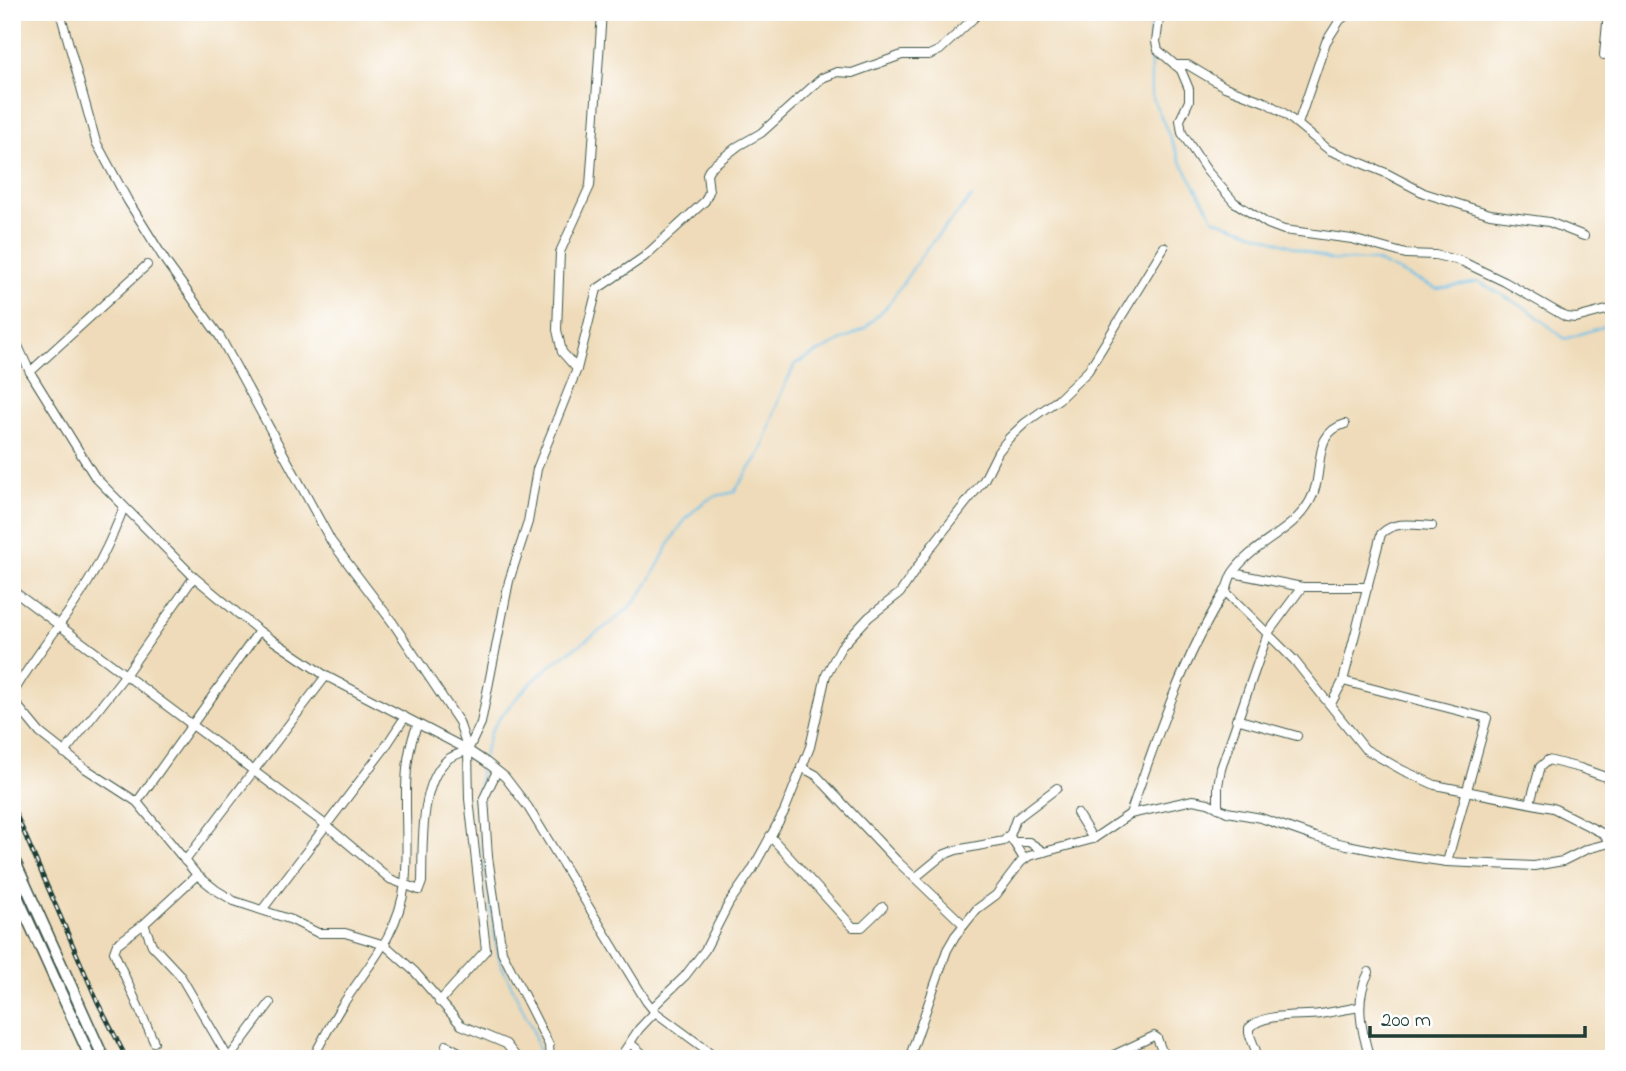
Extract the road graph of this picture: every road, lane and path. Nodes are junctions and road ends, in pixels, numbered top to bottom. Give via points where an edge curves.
1 (60, 12) edge
2 (602, 12) edge
3 (980, 12) edge
4 (1160, 12) edge
5 (1351, 12) edge
6 (1608, 12) edge
7 (1604, 55) dead end
8 (1175, 65) junction
9 (1298, 124) junction
10 (1584, 236) dead end
11 (1164, 247) dead end
12 (147, 265) dead end
13 (1614, 308) edge
14 (12, 333) edge
15 (577, 369) junction
16 (30, 372) junction
17 (1345, 424) dead end
18 (124, 507) junction
19 (1432, 526) dead end
20 (1233, 573) junction
21 (194, 577) junction
22 (1302, 587) junction
23 (1368, 587) junction
24 (12, 590) edge
25 (1225, 591) junction
26 (59, 625) junction
27 (259, 631) junction
28 (1268, 633) junction
29 (126, 674) junction
30 (326, 676) junction
31 (1343, 681) junction
32 (12, 697) edge
33 (1331, 704) junction
34 (405, 717) junction
35 (1236, 719) junction
36 (418, 723) junction
37 (191, 724) junction
38 (1297, 736) dead end
39 (468, 750) junction
40 (64, 753) junction
41 (801, 767) junction
42 (252, 771) junction
43 (497, 771) junction
44 (1614, 780) edge
45 (1057, 788) dead end
46 (1467, 792) junction
47 (137, 802) junction
48 (1530, 803) junction
49 (1219, 808) junction
50 (1077, 813) dead end
51 (1130, 814) junction
52 (326, 825) junction
53 (770, 836) junction
54 (1011, 839) junction
55 (1093, 839) junction
56 (1611, 842) edge
57 (1044, 852) junction
58 (12, 855) edge
59 (1024, 859) junction
60 (185, 860) junction
61 (1447, 862) junction
62 (197, 875) junction
63 (915, 878) junction
64 (405, 884) junction
65 (12, 885) edge
66 (883, 907) dead end
67 (262, 910) junction
68 (144, 924) junction
69 (964, 925) junction
70 (385, 945) junction
71 (1369, 972) dead end
72 (439, 1002) junction
73 (270, 1003) dead end
74 (1360, 1007) junction
75 (654, 1010) junction
76 (154, 1042) dead end
77 (630, 1043) junction
78 (446, 1045) dead end
79 (229, 1058) edge
80 (91, 1059) edge
81 (104, 1059) edge
82 (312, 1059) edge
83 (472, 1059) edge
84 (517, 1059) edge
85 (550, 1059) edge
86 (619, 1059) edge
87 (649, 1059) edge
88 (719, 1059) edge
89 (909, 1059) edge
90 (1105, 1059) edge
91 (1165, 1059) edge
92 (1259, 1059) edge
93 (1370, 1059) edge

1 - 39 street via 96,142 128,201 220,337 331,541 394,623 458,722
2 - 15 street via 590,186 560,252 557,330 562,352
3 - 15 street via 929,55 902,55 822,78 761,133 710,168 705,201 652,250 597,289
4 - 8 street via 1156,46
5 - 9 street via 1326,42
6 - 7 street
8 - 9 street via 1188,65 1225,87 1267,103
8 - 13 street via 1189,89 1180,120 1184,137 1234,202 1268,224 1406,254 1452,258 1566,317
9 - 10 street via 1329,150 1437,198 1490,214 1549,222
11 - 41 street via 1088,371 1009,438 984,480 900,593 869,617 841,648 825,675 813,736
12 - 16 street
14 - 16 street
15 - 39 street via 537,469 481,723
16 - 18 street via 95,477
17 - 20 street via 1325,436 1318,482 1301,515
18 - 21 street
18 - 26 street via 109,544
19 - 23 street via 1397,524 1383,531
20 - 22 street
20 - 25 street
21 - 27 street
21 - 29 street
22 - 23 street
22 - 28 street
23 - 31 street
24 - 26 street
25 - 28 street
25 - 51 street via 1182,671
26 - 29 street
26 - 32 street
27 - 30 street
27 - 37 street
28 - 33 street
28 - 35 street
29 - 37 street
29 - 40 street
30 - 34 street
30 - 42 street
31 - 33 street
31 - 46 street via 1486,718
32 - 40 street via 40,733
33 - 46 street via 1365,749 1423,780
34 - 36 street
34 - 52 street
35 - 38 street
35 - 49 street via 1219,777
36 - 39 street
36 - 64 street via 411,737 409,761
37 - 42 street
37 - 47 street
39 - 43 street
39 - 64 street via 448,759 435,777 426,808 422,882 419,890
39 - 72 street via 486,950
40 - 47 street
41 - 53 street
41 - 63 street via 816,775
42 - 52 street
42 - 60 street
43 - 75 street via 527,807
43 - 85 street via 484,798 502,952 549,1045
44 - 48 street via 1548,760 1540,766
45 - 54 street via 1016,819
46 - 48 street
46 - 61 street
47 - 60 street
48 - 56 street via 1553,808
49 - 51 street via 1193,800
49 - 61 street via 1347,845
50 - 55 street
51 - 55 street
52 - 64 street via 390,879
52 - 67 street
53 - 66 street via 853,927 862,927
53 - 75 street via 697,961
54 - 57 street via 1029,842
54 - 59 street
54 - 63 street via 943,855
55 - 57 street
56 - 61 street via 1563,861 1534,866
57 - 59 street
58 - 81 main road
59 - 69 street
60 - 62 street
62 - 67 street via 234,901
62 - 68 street
63 - 69 street
64 - 70 street
65 - 80 main road
67 - 70 street via 318,933 345,933
68 - 76 street via 117,944 114,952
68 - 79 street via 152,944 180,975
69 - 89 street via 947,950
70 - 72 street
70 - 82 street
71 - 74 street via 1362,985
72 - 84 street via 461,1025 506,1044
73 - 79 street
74 - 92 street via 1254,1024 1249,1033
74 - 93 street
75 - 77 street
75 - 88 street
77 - 86 street
77 - 87 street
78 - 83 street
90 - 91 street via 1154,1036

